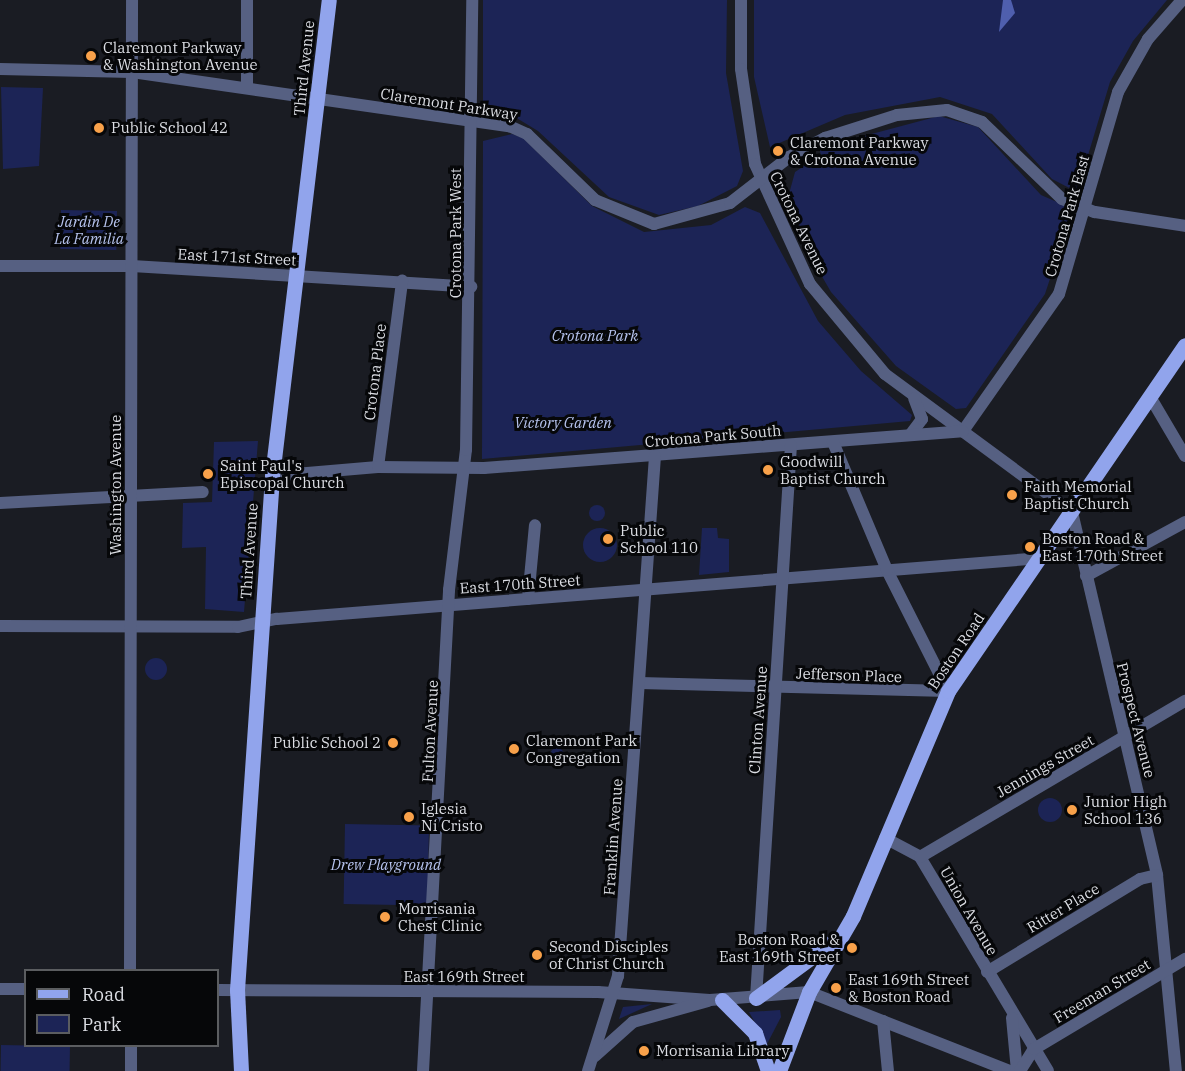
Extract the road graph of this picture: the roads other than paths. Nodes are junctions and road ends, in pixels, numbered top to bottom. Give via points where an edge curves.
1 (132, 0) edge
2 (247, 0) edge
3 (329, 0) edge
4 (472, 0) edge
5 (741, 0) edge
6 (1182, 0) edge
7 (0, 69) edge
8 (132, 72) junction
9 (247, 88) junction
10 (319, 99) junction
11 (471, 121) junction
12 (761, 181) junction
13 (1086, 209) junction
14 (1185, 226) edge
15 (0, 266) edge
16 (132, 266) junction
17 (296, 275) junction
18 (402, 281) junction
19 (471, 286) junction
20 (1185, 345) edge
21 (914, 398) junction
22 (1152, 400) junction
23 (963, 431) junction
24 (910, 435) junction
25 (833, 442) junction
26 (791, 445) junction
27 (655, 456) junction
28 (1185, 456) edge
29 (465, 466) junction
30 (378, 467) junction
31 (272, 476) junction
32 (202, 492) dead end
33 (131, 496) junction
34 (0, 503) edge
35 (1072, 512) junction
36 (1185, 522) edge
37 (536, 525) dead end
38 (1042, 558) junction
39 (887, 570) junction
40 (1086, 576) junction
41 (783, 579) junction
42 (646, 590) junction
43 (528, 599) junction
44 (452, 604) junction
45 (262, 624) junction
46 (0, 626) edge
47 (131, 628) junction
48 (640, 683) junction
49 (775, 688) junction
50 (948, 691) junction
51 (1185, 701) edge
52 (1125, 736) junction
53 (885, 838) junction
54 (920, 857) junction
55 (1157, 875) junction
56 (845, 931) junction
57 (1185, 959) edge
58 (130, 969) edge
59 (1167, 970) junction
60 (987, 972) junction
61 (0, 989) edge
62 (24, 989) edge
63 (219, 990) edge
64 (237, 990) junction
65 (808, 992) junction
66 (429, 993) junction
67 (612, 994) junction
68 (756, 998) junction
69 (716, 1000) junction
70 (1012, 1014) junction
71 (883, 1021) junction
72 (131, 1047) edge
73 (1034, 1048) junction
74 (590, 1065) edge
75 (131, 1071) edge
76 (241, 1071) edge
77 (423, 1071) edge
78 (768, 1071) edge
79 (779, 1071) edge
80 (888, 1071) edge
81 (1010, 1071) edge
82 (1019, 1071) edge
83 (1048, 1071) edge
84 (1176, 1071) edge

1 - 8 street, Washington Avenue
2 - 9 street
3 - 10 main road, Third Avenue
4 - 11 street, Crotona Park West
5 - 12 street, Crotona Avenue via 745,109
6 - 13 street, Crotona Park East via 1148,39 1125,77
7 - 8 street, Claremont Parkway
8 - 9 street, Claremont Parkway
8 - 16 street, Washington Avenue
9 - 10 street, Claremont Parkway
10 - 11 street, Claremont Parkway
10 - 17 main road, Third Avenue
11 - 12 street, Claremont Parkway via 523,131 595,200 641,222 667,223 717,209
11 - 19 street, Crotona Park West
12 - 13 street, Claremont Parkway via 789,157 841,132 897,115 947,110 982,122 1048,190
12 - 21 street, Crotona Avenue via 797,260 826,306 885,374
13 - 14 street, Claremont Parkway
13 - 23 street, Crotona Park East via 1059,294
15 - 16 street, East 171st Street
16 - 17 street, East 171st Street
16 - 33 street, Washington Avenue
17 - 18 street, East 171st Street
17 - 31 main road, Third Avenue
18 - 19 street, East 171st Street
18 - 30 street, Crotona Place
19 - 29 street, Crotona Park West
20 - 22 main road, Boston Road
21 - 23 street, Crotona Avenue
21 - 24 street via 922,419
22 - 28 street
22 - 35 main road, Boston Road
23 - 24 street, Crotona Park South
23 - 35 street
24 - 25 street, Crotona Park South
25 - 26 street, Crotona Park South
25 - 39 street
26 - 27 street, Crotona Park South
26 - 41 street, Clinton Avenue
27 - 29 street, Crotona Park South
27 - 42 street, Franklin Avenue
29 - 30 street, Crotona Park South
29 - 44 street, Fulton Avenue via 458,487
30 - 31 street, Crotona Park South
31 - 45 main road, Third Avenue
32 - 33 street
33 - 34 street
33 - 47 street, Washington Avenue
35 - 38 main road, Boston Road
35 - 40 street, Prospect Avenue
36 - 40 street
37 - 43 street
38 - 39 street, East 170th Street
38 - 50 main road, Boston Road
39 - 41 street, East 170th Street
39 - 50 street
40 - 52 street, Prospect Avenue
41 - 42 street, East 170th Street
41 - 49 street, Clinton Avenue
42 - 43 street, East 170th Street
42 - 48 street, Franklin Avenue
43 - 44 street, East 170th Street
44 - 45 street, East 170th Street
44 - 66 street, Fulton Avenue
45 - 47 street, East 170th Street
45 - 64 main road, Third Avenue
46 - 47 street, East 170th Street
47 - 58 street, Washington Avenue
48 - 49 street, Jefferson Place
48 - 67 street, Franklin Avenue
49 - 50 street, Jefferson Place
49 - 68 street, Clinton Avenue
50 - 53 main road, Boston Road
51 - 52 street, Jennings Street
52 - 54 street, Jennings Street
52 - 55 street, Prospect Avenue
53 - 54 street, Union Avenue
53 - 56 main road, Boston Road
54 - 60 street, Union Avenue
55 - 59 street, Prospect Avenue
55 - 60 street, Ritter Place via 1140,879
56 - 65 main road, Boston Road
56 - 68 main road via 805,966
57 - 59 street, Freeman Street
59 - 73 street, Freeman Street
59 - 84 street, Prospect Avenue
60 - 70 street, Union Avenue
61 - 62 street
63 - 64 street, East 169th Street
64 - 66 street, East 169th Street
64 - 76 main road, Third Avenue
65 - 68 street, East 169th Street
65 - 71 street, East 169th Street
65 - 79 main road, Boston Road
66 - 67 street, East 169th Street
66 - 77 street, Fulton Avenue
67 - 69 street, East 169th Street
67 - 74 street, Franklin Avenue
68 - 69 street, East 169th Street
69 - 74 street, East 169th Street via 633,1022
69 - 78 main road via 755,1033
70 - 73 street, Union Avenue
70 - 82 street, Union Avenue
71 - 80 street
71 - 81 street, East 169th Street
72 - 75 street
73 - 82 street, Union Avenue
73 - 83 street, Union Avenue

